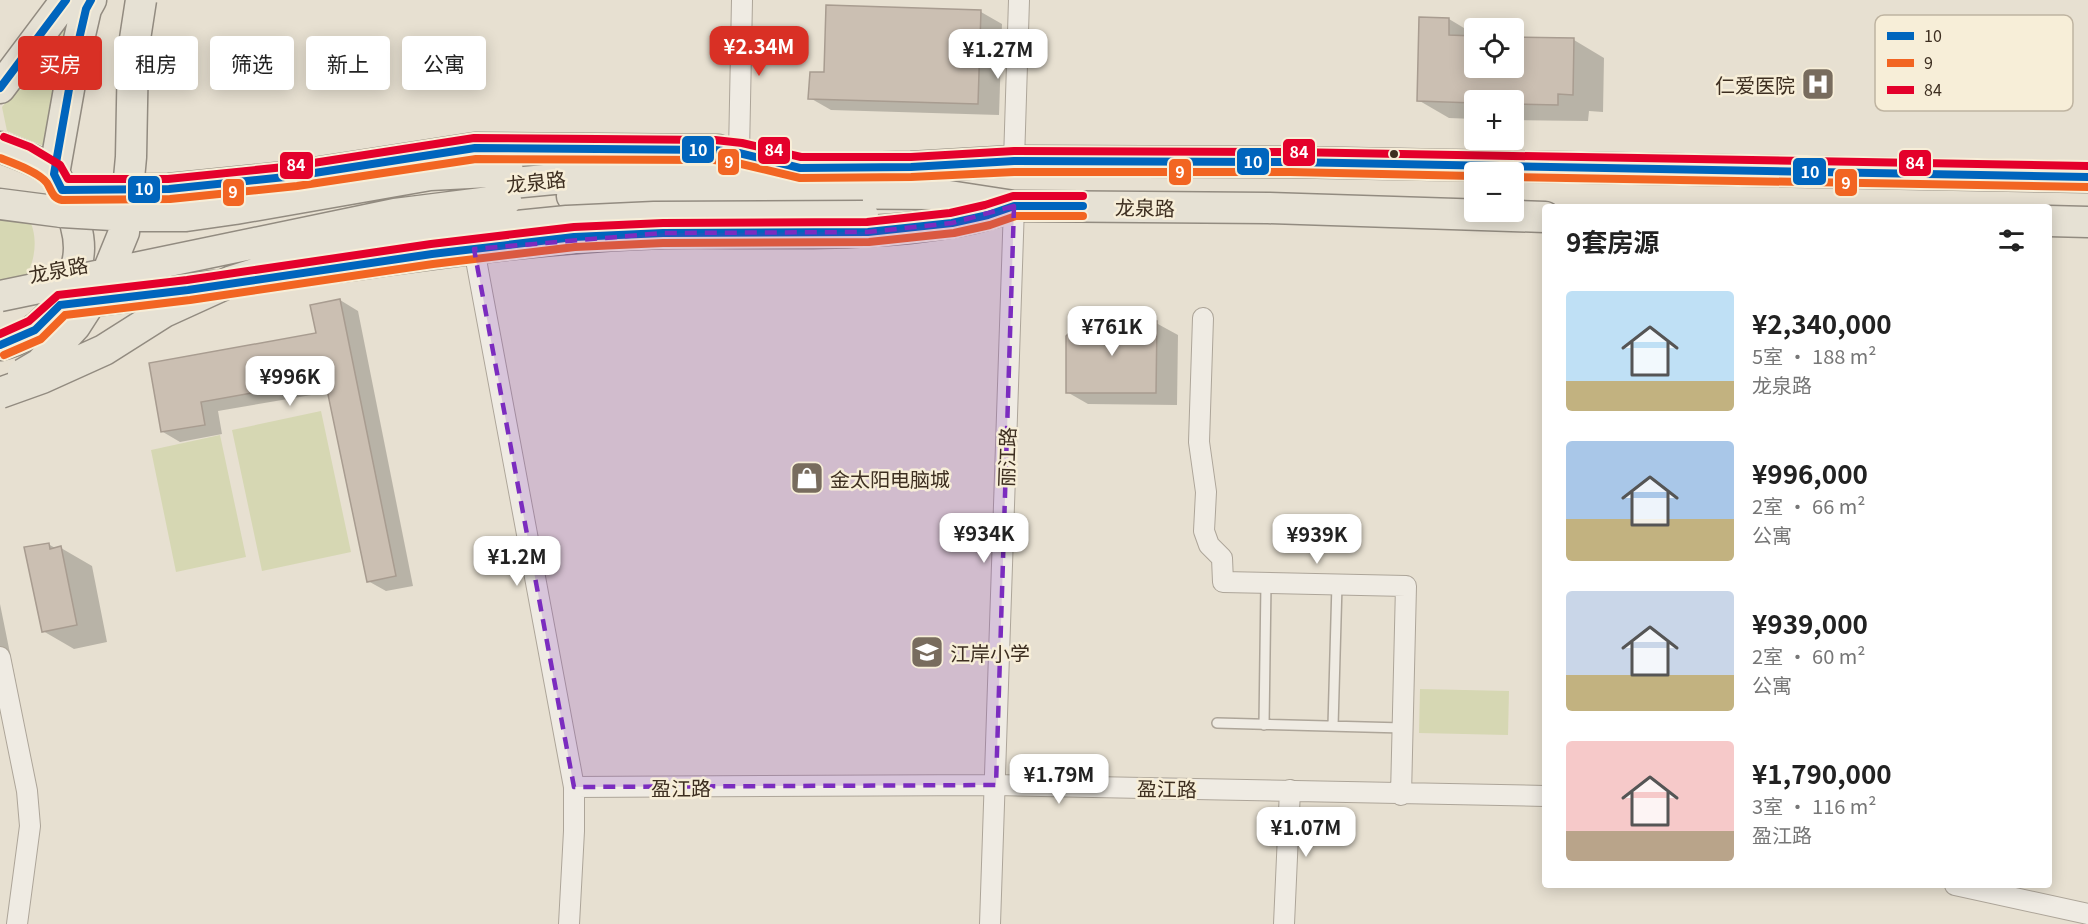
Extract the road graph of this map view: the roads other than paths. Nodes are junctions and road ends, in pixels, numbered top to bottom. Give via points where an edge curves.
1 (47, 0) edge
2 (66, 0) edge
3 (91, 0) edge
4 (141, 0) edge
5 (742, 0) edge
6 (1019, 0) edge
7 (0, 56) edge
8 (0, 88) edge
9 (0, 147) edge
10 (739, 153) junction
11 (1014, 161) junction
12 (800, 168) junction
13 (2088, 177) edge
14 (58, 182) junction
15 (506, 185) junction
16 (0, 204) edge
17 (1014, 206) junction
18 (1542, 217) edge
19 (2052, 222) edge
20 (2088, 222) edge
21 (474, 249) junction
22 (0, 280) edge
23 (0, 296) edge
24 (60, 305) junction
25 (1203, 318) dead end
26 (0, 345) edge
27 (0, 388) edge
28 (0, 393) edge
29 (1266, 583) junction
30 (1336, 584) junction
31 (0, 657) edge
32 (1217, 723) dead end
33 (1264, 725) junction
34 (1333, 726) junction
35 (1402, 728) junction
36 (996, 785) junction
37 (574, 788) junction
38 (1290, 790) junction
39 (1401, 795) junction
40 (1542, 796) edge
41 (1968, 888) edge
42 (2088, 914) edge
43 (17, 924) edge
44 (569, 924) edge
45 (990, 924) edge
46 (1284, 924) edge

1 - 7 main road
2 - 8 main road
3 - 14 main road via 74,61
4 - 27 main road, bridge via 133,52 131,157 124,232 104,281 75,326 40,363
5 - 10 street
6 - 11 street
9 - 14 main road via 25,156
10 - 12 main road
10 - 14 main road via 475,148 283,177 169,189
11 - 12 main road
11 - 13 main road via 1290,162
12 - 15 main road via 627,172 550,168
14 - 24 main road via 75,218 79,248 74,278
15 - 16 main road, bridge via 430,175 186,216 73,213
15 - 17 main road, 龙泉路 via 666,192 936,194
15 - 22 main road, 龙泉路 via 392,199
15 - 23 main road, 龙泉路, bridge via 395,214
17 - 18 main road, 龙泉路 via 1268,208
17 - 21 main road via 952,223 868,232 641,234 574,237
17 - 28 main road, bridge via 862,216 567,221 410,240 277,267 232,281 164,312 104,350
17 - 36 street, 丽江路
19 - 20 main road
21 - 24 main road
21 - 37 street
24 - 26 main road via 35,330
25 - 29 street via 1200,442 1206,492 1204,531 1209,545 1222,558 1223,582
29 - 30 street
29 - 33 lane
30 - 34 lane
30 - 35 street via 1406,586
31 - 43 street via 27,791 30,826
32 - 33 lane
33 - 34 lane
34 - 35 lane
35 - 39 street
36 - 37 street, 盈江路
36 - 38 street, 盈江路
36 - 45 street, 丽江路
37 - 44 street
38 - 39 street, 盈江路
38 - 46 street
39 - 40 street, 盈江路
41 - 42 street

